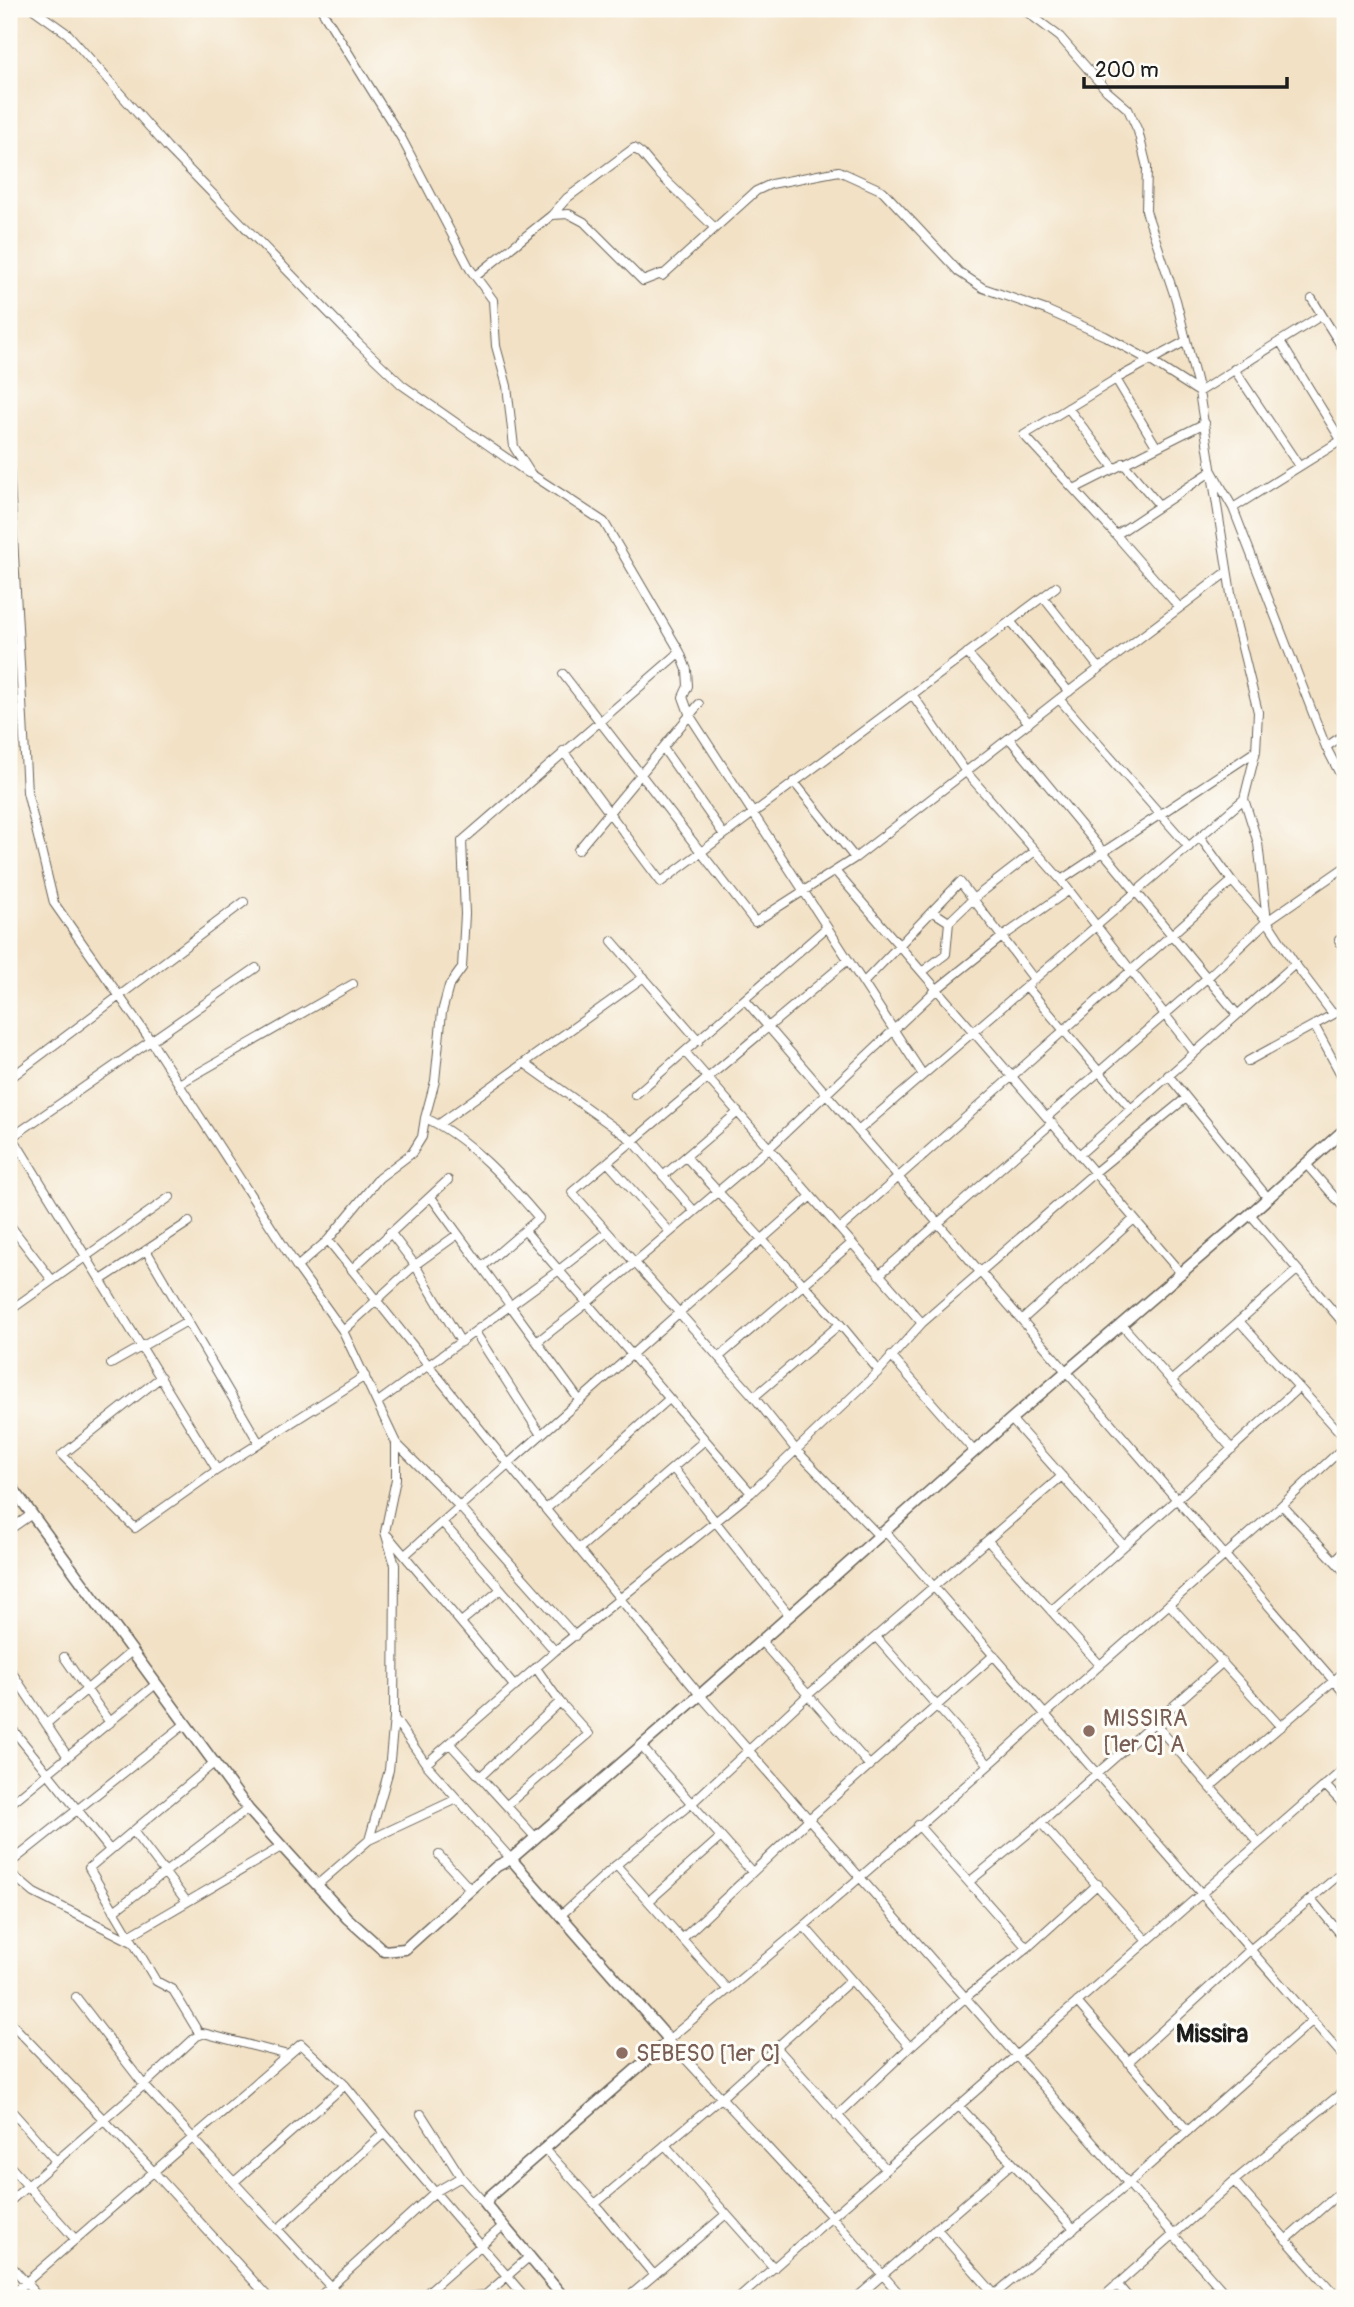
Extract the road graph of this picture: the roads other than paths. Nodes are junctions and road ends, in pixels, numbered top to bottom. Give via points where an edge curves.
1 (33, 9) edge
2 (321, 9) edge
3 (1023, 9) edge
4 (552, 215) junction
5 (714, 228) junction
6 (476, 276) junction
7 (1312, 299) dead end
8 (1322, 315) junction
9 (1186, 341) junction
10 (1280, 341) junction
11 (1345, 352) edge
12 (1149, 360) junction
13 (1234, 369) junction
14 (1116, 379) junction
15 (1199, 392) junction
16 (1068, 408) junction
17 (1205, 423) junction
18 (1343, 439) edge
19 (1156, 446) junction
20 (1123, 463) junction
21 (9, 464) edge
22 (1299, 466) junction
23 (1114, 468) junction
24 (1212, 471) junction
25 (531, 474) junction
26 (1074, 489) junction
27 (1159, 505) junction
28 (1233, 508) junction
29 (1116, 535) junction
30 (10, 543) edge
31 (1227, 572) junction
32 (1056, 587) dead end
33 (1043, 597) junction
34 (1179, 607) junction
35 (1010, 621) junction
36 (13, 629) edge
37 (680, 652) junction
38 (967, 653) junction
39 (1099, 668) junction
40 (563, 674) dead end
41 (1069, 692) junction
42 (912, 694) junction
43 (1059, 699) junction
44 (699, 704) dead end
45 (690, 716) junction
46 (599, 721) junction
47 (1029, 723) junction
48 (1345, 734) edge
49 (1009, 738) junction
50 (1325, 747) junction
51 (663, 748) junction
52 (564, 751) junction
53 (1256, 751) junction
54 (966, 772) junction
55 (641, 775) junction
56 (1344, 780) edge
57 (794, 782) junction
58 (1244, 799) junction
59 (609, 813) junction
60 (753, 813) junction
61 (1161, 815) junction
62 (724, 835) junction
63 (1200, 837) junction
64 (1189, 847) junction
65 (578, 850) dead end
66 (702, 851) junction
67 (1035, 851) junction
68 (1104, 852) junction
69 (855, 858) junction
70 (1345, 867) edge
71 (835, 871) junction
72 (1061, 880) junction
73 (1232, 881) junction
74 (802, 891) junction
75 (1068, 891) junction
76 (1136, 892) junction
77 (973, 899) junction
78 (244, 902) dead end
79 (932, 911) junction
80 (1267, 921) junction
81 (949, 922) junction
82 (1096, 926) junction
83 (826, 928) junction
84 (1171, 935) junction
85 (1002, 937) junction
86 (1339, 940) dead end
87 (612, 941) dead end
88 (899, 945) junction
89 (1345, 951) edge
90 (848, 960) junction
91 (1295, 964) junction
92 (256, 968) dead end
93 (1131, 971) junction
94 (922, 972) junction
95 (644, 978) junction
96 (1207, 978) junction
97 (1034, 979) junction
98 (864, 982) junction
99 (353, 984) dead end
100 (1027, 986) junction
101 (937, 989) junction
102 (118, 996) junction
103 (746, 1000) junction
104 (1345, 1008) edge
105 (1165, 1014) junction
106 (1237, 1014) junction
107 (1333, 1014) junction
108 (1314, 1025) junction
109 (768, 1027) junction
110 (893, 1030) junction
111 (973, 1031) junction
112 (1064, 1031) junction
113 (151, 1041) junction
114 (699, 1041) junction
115 (685, 1052) junction
116 (1195, 1052) junction
117 (1248, 1060) dead end
118 (524, 1063) junction
119 (1342, 1066) edge
120 (1099, 1071) junction
121 (923, 1075) junction
122 (1168, 1075) junction
123 (1012, 1076) junction
124 (708, 1078) junction
125 (9, 1079) edge
126 (1345, 1082) edge
127 (179, 1084) junction
128 (826, 1094) junction
129 (635, 1095) dead end
130 (1186, 1098) junction
131 (1131, 1109) junction
132 (738, 1112) junction
133 (425, 1118) junction
134 (1049, 1120) junction
135 (439, 1124) junction
136 (1345, 1129) edge
137 (858, 1130) junction
138 (10, 1138) edge
139 (633, 1141) junction
140 (769, 1148) junction
141 (1079, 1155) junction
142 (686, 1157) junction
143 (608, 1163) junction
144 (1306, 1164) junction
145 (1094, 1172) junction
146 (663, 1176) junction
147 (899, 1178) junction
148 (448, 1180) dead end
149 (719, 1191) junction
150 (811, 1196) junction
151 (170, 1197) dead end
152 (431, 1197) junction
153 (1268, 1198) junction
154 (1345, 1209) edge
155 (694, 1211) junction
156 (1250, 1214) junction
157 (1134, 1219) junction
158 (189, 1222) dead end
159 (938, 1223) junction
160 (9, 1224) edge
161 (840, 1230) junction
162 (525, 1231) junction
163 (390, 1232) junction
164 (607, 1232) junction
165 (670, 1232) junction
166 (458, 1234) junction
167 (328, 1240) junction
168 (761, 1240) junction
169 (852, 1244) junction
170 (146, 1250) junction
171 (86, 1256) junction
172 (635, 1262) junction
173 (415, 1265) junction
174 (297, 1267) junction
175 (482, 1267) junction
176 (352, 1269) junction
177 (559, 1270) junction
178 (1297, 1270) junction
179 (981, 1272) junction
180 (1180, 1272) junction
181 (879, 1275) junction
182 (52, 1280) junction
183 (101, 1280) junction
184 (803, 1285) junction
185 (377, 1301) junction
186 (587, 1303) junction
187 (510, 1306) junction
188 (9, 1311) edge
189 (679, 1313) junction
190 (1021, 1320) junction
191 (187, 1321) junction
192 (1239, 1321) junction
193 (922, 1323) junction
194 (840, 1324) junction
195 (1121, 1324) junction
196 (1345, 1325) edge
197 (343, 1331) junction
198 (475, 1332) junction
199 (461, 1342) junction
200 (537, 1342) junction
201 (142, 1346) junction
202 (631, 1355) junction
203 (891, 1356) junction
204 (719, 1357) junction
205 (111, 1364) dead end
206 (429, 1365) junction
207 (879, 1371) junction
208 (1066, 1371) junction
209 (365, 1376) junction
210 (161, 1377) junction
211 (1172, 1380) junction
212 (1299, 1387) junction
213 (754, 1397) junction
214 (669, 1399) junction
215 (580, 1401) junction
216 (378, 1402) junction
217 (1011, 1419) junction
218 (541, 1435) junction
219 (1345, 1438) edge
220 (705, 1440) junction
221 (259, 1443) junction
222 (396, 1443) junction
223 (1345, 1446) edge
224 (1232, 1449) junction
225 (797, 1451) junction
226 (974, 1451) junction
227 (509, 1464) junction
228 (673, 1468) junction
229 (216, 1470) junction
230 (1062, 1476) junction
231 (9, 1482) edge
232 (751, 1493) junction
233 (1177, 1499) junction
234 (1282, 1504) junction
235 (460, 1507) junction
236 (546, 1509) junction
237 (32, 1514) junction
238 (716, 1521) junction
239 (442, 1522) junction
240 (9, 1530) edge
241 (385, 1532) junction
242 (882, 1533) junction
243 (988, 1541) junction
244 (1124, 1546) junction
245 (580, 1548) junction
246 (1345, 1550) edge
247 (405, 1556) junction
248 (1224, 1556) junction
249 (1335, 1560) junction
250 (1345, 1572) edge
251 (934, 1586) junction
252 (501, 1589) junction
253 (620, 1599) junction
254 (1169, 1604) junction
255 (1051, 1611) junction
256 (790, 1616) junction
257 (461, 1622) junction
258 (575, 1636) junction
259 (876, 1637) junction
260 (761, 1641) junction
261 (132, 1651) junction
262 (555, 1651) junction
263 (994, 1655) junction
264 (64, 1657) dead end
265 (1223, 1662) junction
266 (1100, 1665) junction
267 (9, 1668) edge
268 (536, 1668) junction
269 (1345, 1671) edge
270 (1334, 1681) junction
271 (156, 1684) junction
272 (515, 1687) junction
273 (86, 1690) junction
274 (809, 1694) junction
275 (1345, 1694) edge
276 (700, 1695) junction
277 (560, 1702) junction
278 (938, 1706) junction
279 (1045, 1715) junction
280 (394, 1718) junction
281 (110, 1723) junction
282 (46, 1724) junction
283 (185, 1724) junction
284 (1155, 1724) junction
285 (9, 1725) edge
286 (1281, 1727) junction
287 (450, 1744) junction
288 (641, 1746) junction
289 (748, 1750) junction
290 (68, 1757) junction
291 (214, 1763) junction
292 (426, 1764) junction
293 (989, 1765) junction
294 (870, 1766) junction
295 (1345, 1768) edge
296 (48, 1773) junction
297 (1098, 1774) junction
298 (480, 1777) junction
299 (1325, 1785) junction
300 (1211, 1786) junction
301 (457, 1799) junction
302 (692, 1803) junction
303 (9, 1805) edge
304 (507, 1805) junction
305 (1345, 1806) edge
306 (248, 1808) junction
307 (78, 1810) junction
308 (809, 1819) junction
309 (1041, 1823) junction
310 (918, 1825) junction
311 (133, 1831) junction
312 (535, 1837) junction
313 (721, 1837) junction
314 (369, 1840) junction
315 (1259, 1843) junction
316 (281, 1847) junction
317 (110, 1850) junction
318 (439, 1855) dead end
319 (511, 1859) junction
320 (9, 1864) edge
321 (616, 1865) junction
322 (1345, 1870) edge
323 (9, 1872) edge
324 (751, 1872) junction
325 (164, 1873) junction
326 (861, 1877) junction
327 (969, 1882) junction
328 (1098, 1884) junction
329 (317, 1885) junction
330 (471, 1890) junction
331 (1202, 1893) junction
332 (1311, 1899) junction
333 (649, 1901) junction
334 (187, 1902) junction
335 (114, 1911) junction
336 (561, 1915) junction
337 (804, 1926) junction
338 (683, 1938) junction
339 (130, 1939) junction
340 (1345, 1939) edge
341 (1147, 1941) junction
342 (1027, 1948) junction
343 (1251, 1949) junction
344 (851, 1980) junction
345 (727, 1989) junction
346 (76, 1997) dead end
347 (966, 1997) junction
348 (1077, 2002) junction
349 (1314, 2020) junction
350 (9, 2021) edge
351 (200, 2035) junction
352 (668, 2040) junction
353 (910, 2047) junction
354 (776, 2048) junction
355 (288, 2055) junction
356 (1016, 2055) junction
357 (1345, 2058) edge
358 (1128, 2062) junction
359 (144, 2085) junction
360 (345, 2085) junction
361 (1345, 2090) edge
362 (720, 2098) junction
363 (959, 2106) junction
364 (9, 2108) edge
365 (421, 2114) dead end
366 (837, 2116) junction
367 (104, 2119) junction
368 (1188, 2131) junction
369 (384, 2133) junction
370 (193, 2136) junction
371 (665, 2145) junction
372 (545, 2149) junction
373 (56, 2161) junction
374 (1012, 2163) junction
375 (9, 2165) edge
376 (886, 2169) junction
377 (153, 2171) junction
378 (461, 2177) junction
379 (1234, 2181) junction
380 (234, 2182) junction
381 (1129, 2183) junction
382 (27, 2186) junction
383 (1345, 2188) edge
384 (435, 2192) junction
385 (9, 2202) edge
386 (595, 2204) junction
387 (486, 2205) junction
388 (725, 2216) junction
389 (831, 2217) junction
390 (504, 2225) junction
391 (936, 2228) junction
392 (1074, 2229) junction
393 (277, 2230) junction
394 (1174, 2234) junction
395 (75, 2239) junction
396 (1286, 2241) junction
397 (481, 2246) junction
398 (530, 2256) junction
399 (9, 2263) edge
400 (774, 2268) junction
401 (883, 2274) junction
402 (654, 2275) junction
403 (507, 2276) junction
404 (26, 2282) junction
405 (1117, 2284) junction
406 (331, 2287) junction
407 (484, 2296) edge
408 (997, 2296) edge
409 (9, 2297) edge
410 (39, 2298) edge
411 (269, 2298) edge
412 (318, 2298) edge
413 (341, 2298) edge
414 (422, 2298) edge
415 (447, 2298) edge
416 (526, 2298) edge
417 (564, 2298) edge
418 (626, 2298) edge
419 (738, 2298) edge
420 (856, 2298) edge
421 (903, 2298) edge
422 (1102, 2298) edge
423 (1129, 2298) edge
424 (1230, 2298) edge
425 (1338, 2298) edge

1 - 25 street via 68,34 167,146 402,385
2 - 6 street via 402,139
3 - 9 street via 1060,37 1128,109 1147,167 1146,211
4 - 5 street via 569,214 584,222 643,281 662,275
4 - 5 street via 567,198 634,148
4 - 6 street
5 - 12 street via 756,191 771,184 839,171 883,191 959,272 983,288 1046,310
6 - 25 street via 493,300 496,346 507,386 514,447
7 - 8 street
8 - 10 street
8 - 11 street
9 - 12 street
9 - 15 street
10 - 13 street
10 - 18 street
12 - 14 street
12 - 15 street
13 - 15 street
13 - 22 street
14 - 16 street
14 - 19 street
15 - 17 street
16 - 23 street
16 - 26 street via 1024,435
17 - 19 street
17 - 24 street
18 - 22 street
19 - 20 street
20 - 23 street
20 - 27 street
21 - 30 street
22 - 28 street
23 - 26 street
24 - 27 street
24 - 28 street
24 - 31 street
25 - 37 street via 604,522
26 - 29 street
27 - 29 street
28 - 50 street
29 - 34 street
30 - 36 street
31 - 34 street
31 - 53 street via 1258,712
32 - 33 street
33 - 35 street
33 - 39 street
34 - 39 street
35 - 38 street
35 - 41 street
36 - 102 street via 27,792 54,903
37 - 45 street via 687,670 683,697
37 - 46 street
38 - 42 street
38 - 47 street
39 - 41 street
40 - 46 street
41 - 43 street
42 - 54 street
42 - 57 street
43 - 47 street
43 - 61 street
44 - 45 street
45 - 51 street
45 - 60 street
46 - 52 street
46 - 55 street
47 - 49 street
48 - 50 street
49 - 54 street
49 - 68 street
50 - 56 street
51 - 55 street
51 - 62 street
52 - 59 street
52 - 133 street via 462,841 462,968 449,986 442,1012 435,1081
53 - 58 street
53 - 61 street
54 - 67 street
54 - 69 street
55 - 59 street
55 - 66 street
57 - 60 street
57 - 69 street
58 - 63 street
58 - 80 street via 1258,843
59 - 65 street
59 - 66 street via 661,881
60 - 62 street
60 - 74 street
61 - 64 street
61 - 68 street
62 - 66 street
63 - 64 street
63 - 73 street
64 - 76 street
66 - 74 street via 755,922
67 - 72 street
67 - 77 street
68 - 72 street
68 - 76 street
69 - 71 street
70 - 80 street
71 - 74 street
71 - 88 street
72 - 75 street
73 - 80 street
73 - 84 street
74 - 83 street
75 - 82 street
75 - 85 street
76 - 82 street
76 - 84 street
77 - 79 street via 960,882
77 - 81 street
77 - 85 street
78 - 102 street
79 - 81 street
79 - 88 street
80 - 91 street
80 - 96 street
81 - 94 street via 946,954
82 - 93 street
82 - 97 street
83 - 90 street
83 - 103 street
84 - 93 street
84 - 96 street
85 - 97 street
85 - 101 street
86 - 89 street
87 - 95 street
88 - 94 street
88 - 98 street
90 - 98 street
90 - 109 street
91 - 106 street
91 - 107 street
92 - 113 street
93 - 105 street
93 - 112 street
94 - 101 street
95 - 114 street
95 - 118 street
96 - 105 street
96 - 106 street
97 - 100 street
98 - 110 street
99 - 127 street
100 - 111 street
100 - 112 street
101 - 110 street
101 - 111 street
102 - 113 street
102 - 125 street
103 - 109 street
103 - 114 street
104 - 107 street
105 - 116 street
105 - 120 street
106 - 116 street
107 - 108 street
108 - 117 street
108 - 119 street
109 - 124 street
109 - 128 street
110 - 121 street
110 - 128 street
111 - 121 street
111 - 123 street
112 - 120 street
112 - 123 street
113 - 127 street
113 - 138 street
114 - 115 street
115 - 124 street
115 - 129 street
116 - 122 street
118 - 135 street
118 - 139 street
119 - 126 street
120 - 131 street
120 - 134 street
121 - 137 street
122 - 130 street
122 - 131 street
123 - 134 street
123 - 147 street
124 - 132 street
124 - 139 street
127 - 174 street
128 - 137 street
128 - 140 street
130 - 145 street
130 - 153 street
131 - 141 street
132 - 140 street
132 - 142 street
133 - 135 street
133 - 167 street via 422,1137 412,1153 379,1178
134 - 141 street
134 - 159 street
135 - 162 street via 504,1177 539,1218
136 - 144 main road
137 - 147 street
138 - 171 street
139 - 143 street
139 - 146 street
140 - 149 street
140 - 150 street
141 - 145 street
142 - 146 street
142 - 149 street
143 - 164 street via 572,1192
143 - 165 street
144 - 153 main road
144 - 154 street
145 - 157 street
145 - 179 street
146 - 155 street
147 - 159 street
147 - 161 street
148 - 152 street
149 - 155 street
149 - 168 street
150 - 161 street
150 - 168 street
151 - 171 street
152 - 163 street
152 - 166 street
153 - 156 main road
155 - 165 street
156 - 178 street
156 - 180 main road
157 - 180 street
157 - 190 street
158 - 170 street
159 - 179 street
159 - 181 street
160 - 182 street
161 - 169 street
162 - 175 street
162 - 177 street
163 - 173 street
163 - 176 street
164 - 172 street
164 - 177 street
165 - 172 street
166 - 173 street
166 - 175 street
167 - 174 street
167 - 176 street
168 - 184 street
168 - 189 street
169 - 181 street
169 - 184 street
170 - 183 street
170 - 191 street
171 - 182 street
171 - 183 street
172 - 186 street
172 - 189 street
173 - 185 street
173 - 199 street
174 - 197 street
175 - 187 street
176 - 185 street
177 - 186 street
177 - 187 street
178 - 192 street
178 - 196 street
179 - 190 street
179 - 193 street
180 - 195 main road
181 - 193 street
182 - 188 street
183 - 201 street
184 - 194 street
184 - 204 street
185 - 197 street
185 - 206 street
186 - 200 street
186 - 202 street
187 - 198 street
187 - 200 street
189 - 202 street
189 - 204 street
190 - 208 street
191 - 201 street
191 - 221 street
192 - 211 street
192 - 212 street
193 - 203 street
194 - 207 street
194 - 213 street
195 - 208 main road
195 - 211 street
197 - 209 street
198 - 199 street
198 - 218 street
199 - 206 street
200 - 215 street
201 - 205 street
201 - 210 street
202 - 214 street
202 - 215 street
203 - 207 street
203 - 226 street
204 - 213 street
206 - 216 street
206 - 227 street
207 - 225 street
208 - 217 main road
208 - 233 street
209 - 216 street
209 - 221 street
210 - 229 street
210 - 229 street via 62,1455 135,1528
211 - 224 street
212 - 219 street
212 - 224 street
213 - 225 street
214 - 220 street
214 - 236 street
215 - 218 street
216 - 222 street
217 - 226 main road
217 - 230 street
218 - 227 street
220 - 228 street
220 - 232 street
221 - 229 street
222 - 235 street
222 - 241 street via 396,1479
223 - 234 street
224 - 233 street
225 - 232 street
225 - 242 street
226 - 242 main road
227 - 235 street
227 - 236 street
228 - 238 street
228 - 245 street
230 - 243 street
230 - 244 street
231 - 237 main road
232 - 238 street
233 - 244 street
233 - 248 street
234 - 248 street
234 - 249 street
235 - 239 street
235 - 258 street
236 - 245 street
237 - 240 street
237 - 261 main road
238 - 253 street
238 - 256 street
239 - 247 street
239 - 252 street
241 - 247 street
241 - 280 street via 395,1565
242 - 251 street
242 - 256 main road
243 - 251 street
243 - 255 street
244 - 255 street
245 - 253 street
246 - 249 street
247 - 257 street
248 - 254 street
248 - 270 street
249 - 250 street
251 - 259 street
251 - 263 street
252 - 257 street
252 - 262 street
253 - 258 street
253 - 276 street
254 - 265 street
254 - 266 street
255 - 266 street
256 - 260 main road
257 - 272 street
258 - 262 street
259 - 274 street
259 - 278 street
260 - 274 street
260 - 276 main road
261 - 271 main road
261 - 273 street
262 - 268 street
263 - 278 street
263 - 279 street
264 - 273 street
265 - 284 street
265 - 286 street
266 - 279 street
267 - 282 street
268 - 272 street
268 - 277 street
269 - 270 street
270 - 275 street
270 - 286 street
271 - 281 street
271 - 283 main road
272 - 287 street
273 - 281 street
273 - 282 street
274 - 289 street
274 - 294 street
276 - 288 main road
276 - 289 street
277 - 298 street
277 - 304 street via 589,1734
278 - 293 street
278 - 294 street
279 - 293 street
279 - 297 street
280 - 292 street
280 - 314 street via 389,1770
281 - 290 street
282 - 290 street
283 - 291 main road
283 - 307 street
284 - 297 street
284 - 300 street
285 - 296 street
286 - 300 street
287 - 292 street
287 - 298 street
288 - 302 street
288 - 312 main road
289 - 302 street
289 - 308 street
290 - 296 street
291 - 306 main road
291 - 311 street
292 - 301 street
293 - 310 street
294 - 308 street
295 - 299 street
296 - 303 street
296 - 307 street
297 - 309 street
297 - 331 street
298 - 304 street
299 - 305 street
299 - 315 street
300 - 315 street
301 - 314 street
301 - 319 street
302 - 313 street
302 - 321 street
304 - 312 street
306 - 316 main road
306 - 325 street
307 - 317 street
307 - 320 street
308 - 324 street
308 - 326 street
309 - 327 street
309 - 328 street
310 - 326 street
310 - 327 street
311 - 317 street
311 - 325 street
312 - 319 main road
313 - 324 street
313 - 333 street
314 - 329 street
315 - 331 street
316 - 329 main road
316 - 334 street
317 - 335 street via 89,1868
318 - 330 street
319 - 330 main road
319 - 336 main road
321 - 333 street
321 - 336 street
322 - 332 street
323 - 339 street via 34,1893
324 - 338 street
325 - 334 street
325 - 335 street
326 - 337 street
326 - 347 street
327 - 342 street
328 - 341 street
328 - 342 street
329 - 330 main road via 384,1951 405,1949
331 - 341 street
331 - 343 street
332 - 340 street
332 - 343 street
333 - 338 street
334 - 339 street
335 - 339 street
336 - 352 main road
337 - 344 street
337 - 345 street
338 - 345 street
339 - 351 street via 156,1981 173,1990
341 - 348 street
342 - 347 street
343 - 349 street
343 - 358 street
344 - 353 street
344 - 354 street
345 - 352 street
346 - 359 street
347 - 353 street
347 - 356 street
348 - 356 street
348 - 358 street
349 - 357 street
349 - 368 street
350 - 367 street
351 - 355 street
351 - 359 street
352 - 362 street
352 - 372 main road
353 - 366 street
354 - 362 street
354 - 366 street
355 - 360 street via 300,2044
355 - 370 street
356 - 363 street
356 - 381 street
358 - 368 street
359 - 367 street
359 - 370 street
360 - 369 street
360 - 380 street
361 - 379 street
362 - 371 street
362 - 389 street
363 - 374 street
363 - 376 street
364 - 373 street
365 - 378 street
366 - 376 street
367 - 373 street
367 - 377 street
368 - 381 street
369 - 384 street
369 - 393 street
370 - 377 street
370 - 380 street
371 - 386 street
371 - 388 street
372 - 386 street
372 - 387 main road via 492,2194
373 - 382 street
374 - 391 street
374 - 392 street
375 - 382 street
376 - 389 street
377 - 395 street
377 - 411 street
378 - 384 street
378 - 387 street
379 - 394 street
379 - 396 street
380 - 393 street
381 - 392 street
381 - 394 street
382 - 385 street
382 - 395 street
383 - 396 street
384 - 397 street
384 - 406 street
386 - 402 street
387 - 390 main road
388 - 400 street
388 - 402 street
389 - 400 street
389 - 401 street
390 - 397 street
390 - 398 main road
391 - 401 street
391 - 408 street
392 - 408 street
393 - 406 street
394 - 405 street
394 - 424 street
395 - 404 street
396 - 425 street
397 - 403 street
397 - 414 street
398 - 403 street
398 - 417 main road
399 - 404 street
400 - 419 street
401 - 420 street
401 - 421 street
402 - 418 street
403 - 407 street
403 - 416 street
404 - 409 street
404 - 410 street
405 - 422 street
405 - 423 street
406 - 412 street
406 - 413 street
407 - 415 street

